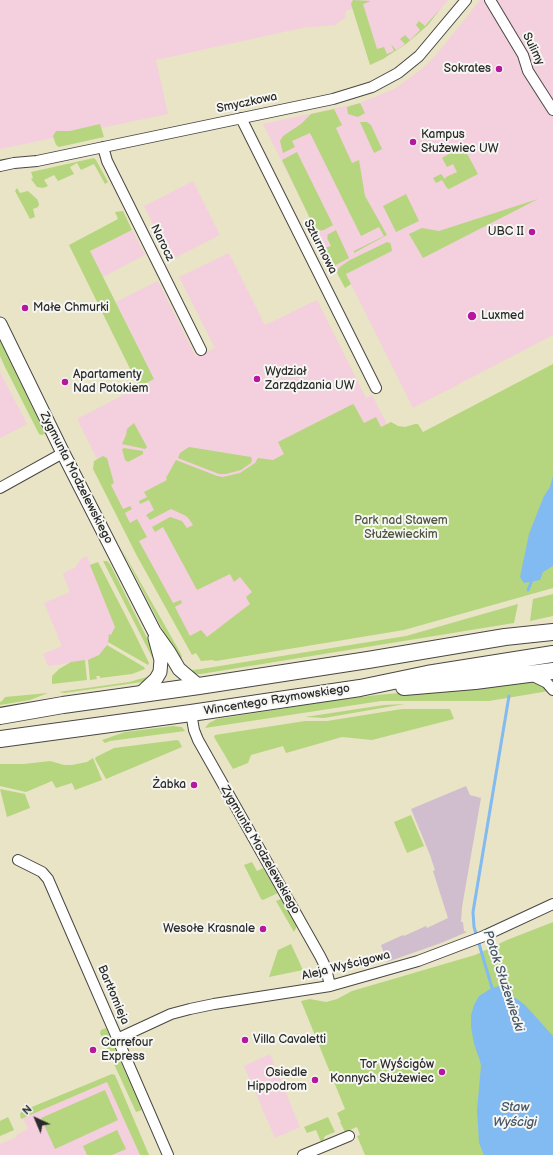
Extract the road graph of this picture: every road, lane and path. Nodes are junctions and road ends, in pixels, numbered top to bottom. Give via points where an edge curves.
1 (466, 0) edge
2 (490, 0) edge
3 (553, 110) edge
4 (241, 118) junction
5 (103, 148) junction
6 (0, 166) edge
7 (0, 324) edge
8 (201, 350) dead end
9 (376, 388) dead end
10 (63, 453) junction
11 (1, 484) edge
12 (553, 626) edge
13 (154, 631) junction
14 (553, 632) edge
15 (505, 637) junction
16 (553, 654) edge
17 (553, 671) edge
18 (530, 674) junction
19 (200, 686) junction
20 (360, 688) junction
21 (553, 690) edge
22 (139, 695) junction
23 (192, 713) junction
24 (0, 716) edge
25 (0, 739) edge
26 (18, 860) dead end
27 (553, 904) edge
28 (330, 986) junction
29 (117, 1039) junction
30 (349, 1136) dead end
31 (168, 1155) edge
32 (303, 1155) edge

1 - 4 street, Smyczkowa via 419,56 398,73 372,87
2 - 3 street, Sulimy via 523,55 528,71
4 - 5 street, Smyczkowa
4 - 9 street, Szturmowa
5 - 6 street, Smyczkowa
5 - 8 street, Narocz via 107,161
7 - 10 street, Zygmunta Modzelewskiego
10 - 11 street
10 - 13 street, Zygmunta Modzelewskiego
12 - 15 main road, Wincentego Rzymowskiego
13 - 19 street, Zygmunta Modzelewskiego via 178,670
13 - 22 street, Zygmunta Modzelewskiego via 161,666 158,676
14 - 15 main road, Wincentego Rzymowskiego
15 - 19 main road, Wincentego Rzymowskiego
16 - 20 main road, Wincentego Rzymowskiego via 427,674
17 - 18 main road
18 - 20 main road via 417,687
18 - 21 street via 547,683
19 - 22 main road, Wincentego Rzymowskiego
20 - 23 main road, Wincentego Rzymowskiego
22 - 24 main road, Wincentego Rzymowskiego
23 - 25 main road, Wincentego Rzymowskiego
23 - 28 street, Zygmunta Modzelewskiego via 198,740 320,956
26 - 29 street, Bartłomieja via 42,872 48,878
27 - 28 street, Aleja Wyścigowa via 484,936 418,960
28 - 29 street, Aleja Wyścigowa via 200,1006 171,1014
29 - 31 street, Bartłomieja
30 - 32 street

